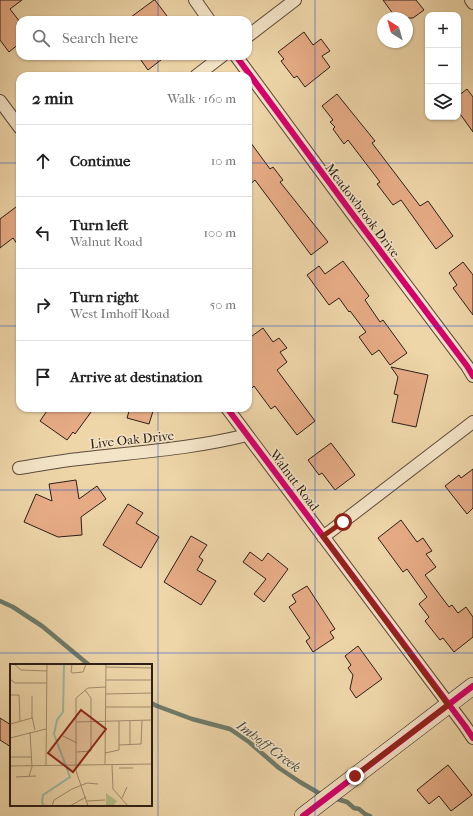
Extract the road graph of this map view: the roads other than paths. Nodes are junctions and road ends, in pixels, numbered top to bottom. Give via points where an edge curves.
1 (194, 0) edge
2 (294, 0) edge
3 (471, 0) edge
4 (473, 3) edge
5 (207, 16) edge
6 (252, 33) edge
7 (217, 60) edge
8 (239, 60) edge
9 (201, 72) edge
10 (248, 72) edge
11 (252, 78) edge
12 (0, 101) edge
13 (16, 123) edge
14 (473, 376) edge
15 (230, 412) edge
16 (473, 422) edge
17 (247, 435) junction
18 (18, 468) dead end
19 (323, 536) junction
20 (473, 686) edge
21 (448, 705) junction
22 (473, 738) edge
23 (304, 815) edge

1 - 5 street
2 - 6 street
3 - 4 street
7 - 9 street
8 - 10 street, Meadowbrook Drive
11 - 14 street, Meadowbrook Drive
12 - 13 street
15 - 17 street, Walnut Road
16 - 19 street
17 - 18 street, Live Oak Drive via 230,440
17 - 19 street, Walnut Road
19 - 21 street, Walnut Road
20 - 21 street
21 - 22 street, Walnut Road
21 - 23 street

